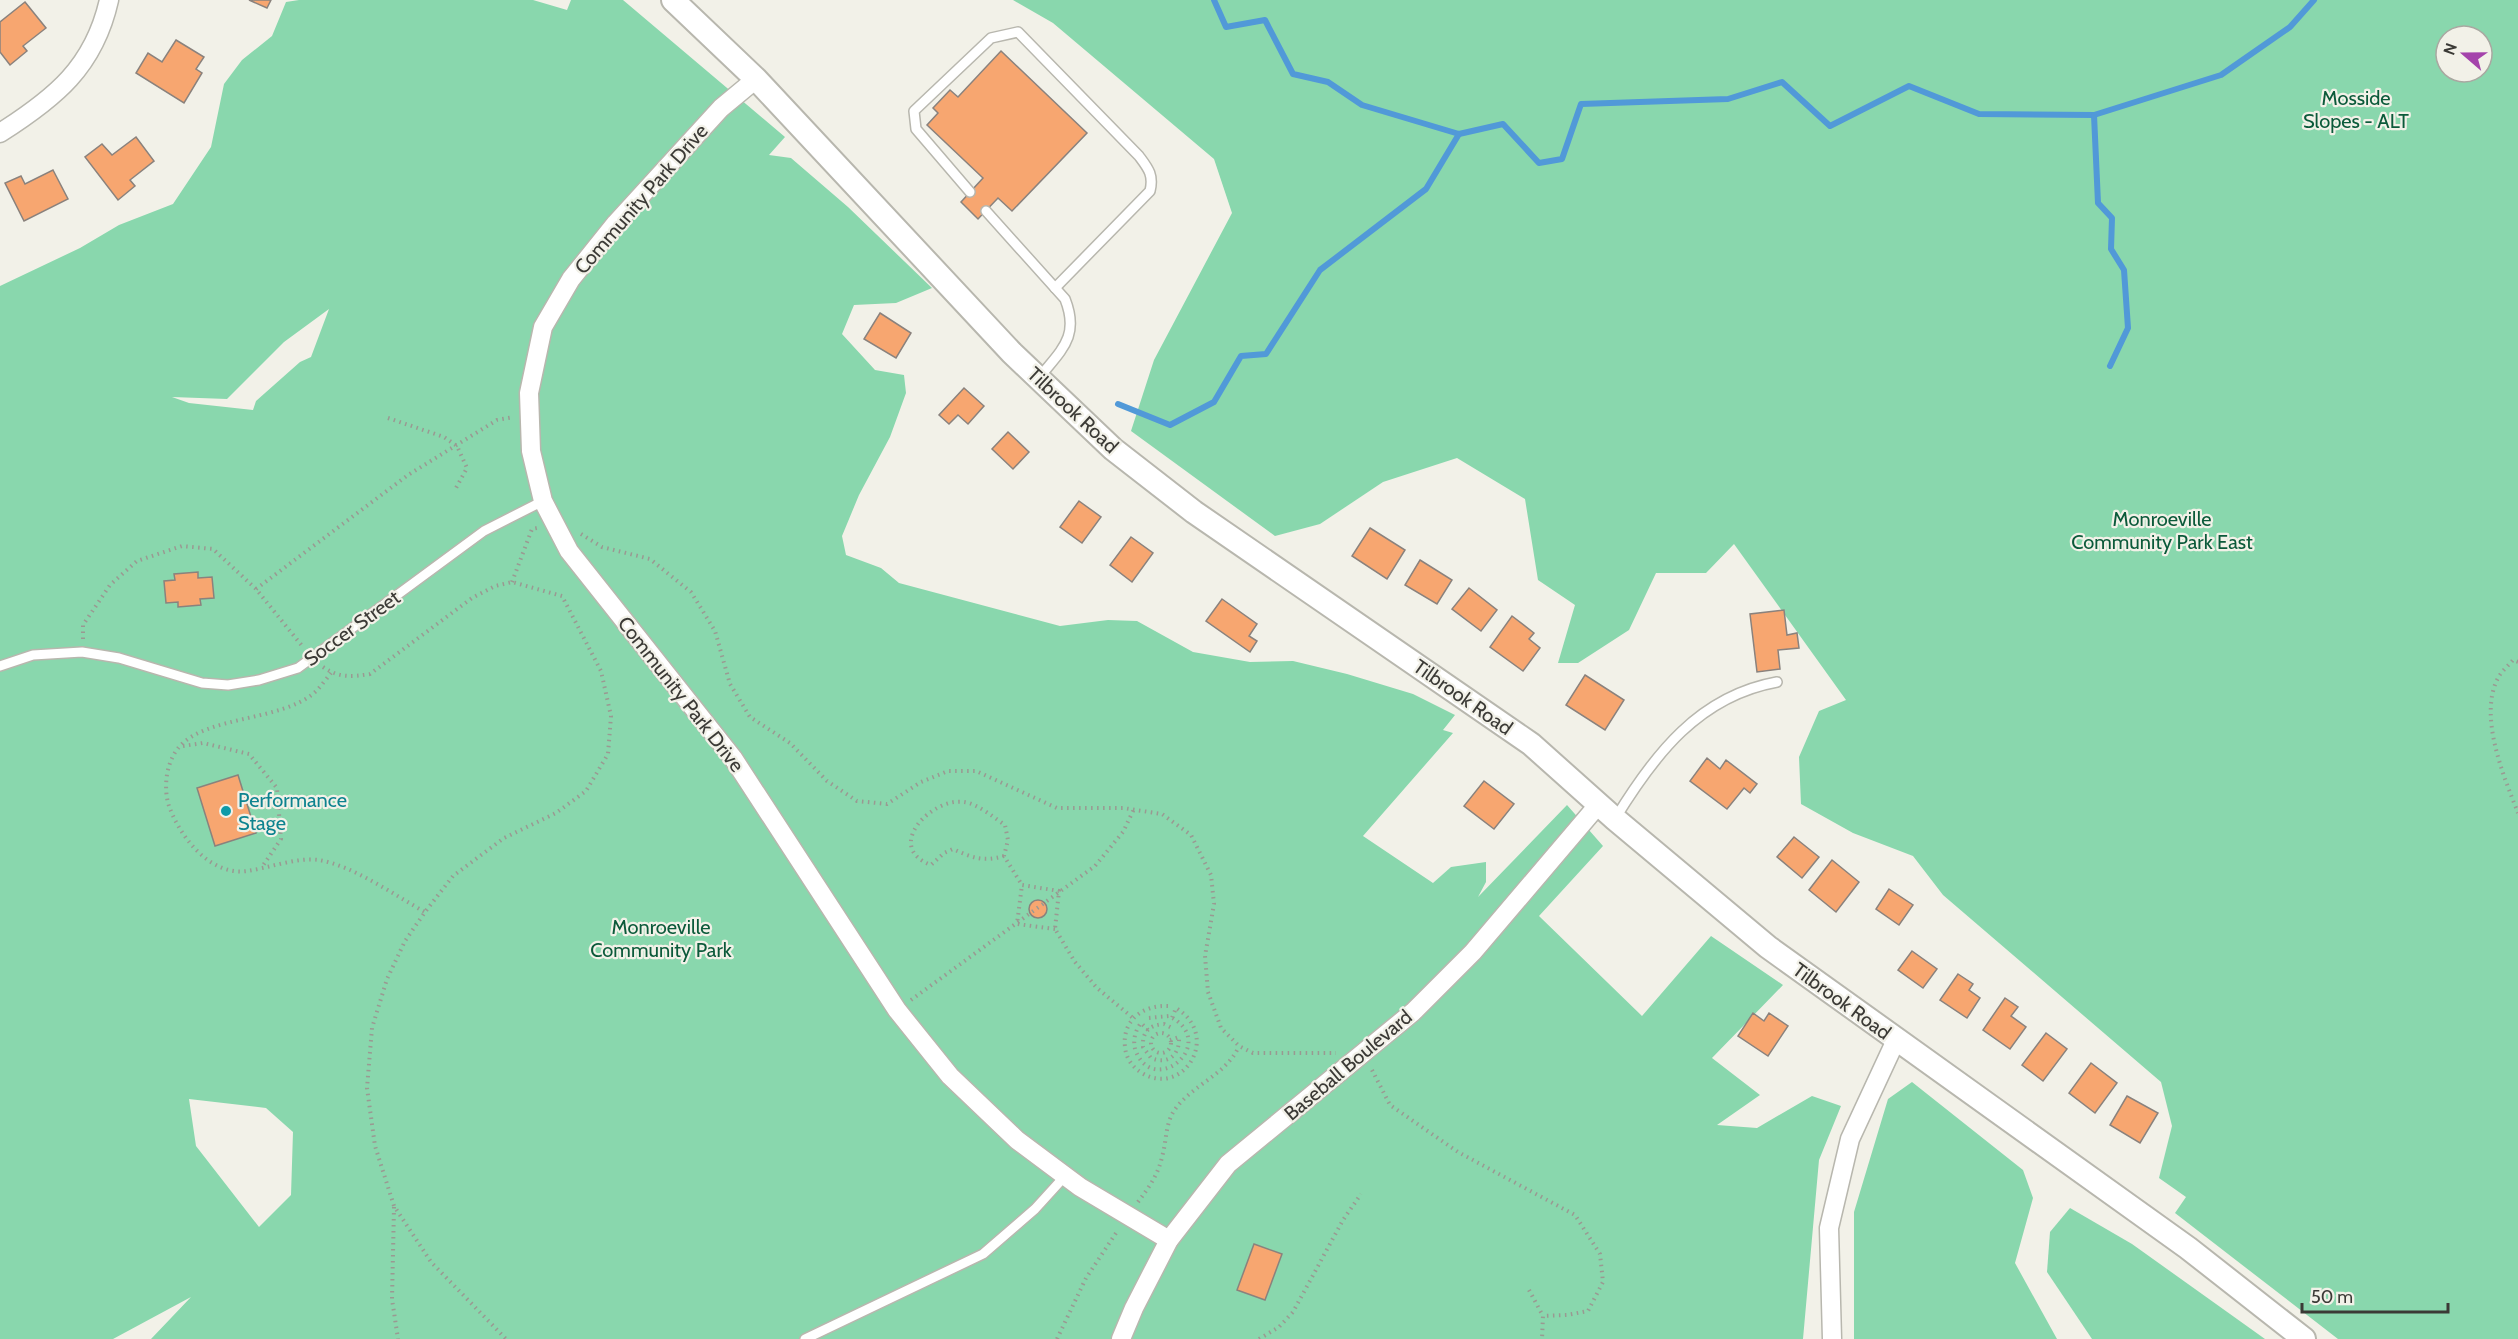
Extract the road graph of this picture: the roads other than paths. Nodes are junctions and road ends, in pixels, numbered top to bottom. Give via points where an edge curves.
1 (109, 0) edge
2 (673, 0) edge
3 (756, 79) junction
4 (0, 133) edge
5 (970, 192) dead end
6 (986, 210) dead end
7 (1054, 288) junction
8 (1039, 378) junction
9 (543, 501) junction
10 (0, 666) edge
11 (1777, 682) dead end
12 (1606, 812) junction
13 (1896, 1040) junction
14 (1065, 1176) junction
15 (1169, 1240) junction
16 (805, 1339) edge
17 (1121, 1339) edge
18 (1832, 1339) edge
19 (2304, 1339) edge

1 - 4 street via 89,54 66,85 40,108
2 - 3 street, Tilbrook Road
3 - 8 street, Tilbrook Road
3 - 9 street, Community Park Drive via 722,108 616,223 571,279 543,327 529,393 531,451
5 - 7 lane via 916,129 914,111 991,38 1018,32 1107,123 1149,170 1153,181 1150,191
6 - 7 lane
7 - 8 lane via 1065,299 1071,316 1070,338
8 - 12 street, Tilbrook Road via 1113,449 1194,512 1531,744
9 - 10 lane, Soccer Street via 484,531 311,658 288,671 259,680 228,685 202,683 119,658 82,652 33,655
9 - 14 street, Community Park Drive via 569,551 733,758 897,1011 950,1076 1017,1140
11 - 12 lane via 1754,686 1708,708
12 - 13 street, Tilbrook Road via 1768,947
12 - 15 street, Baseball Boulevard via 1413,1011 1228,1164
13 - 18 street via 1850,1139 1829,1227
13 - 19 street, Tilbrook Road via 2188,1248
14 - 15 street, Community Park Drive
14 - 16 lane via 1035,1209 983,1254
15 - 17 street, Baseball Boulevard

